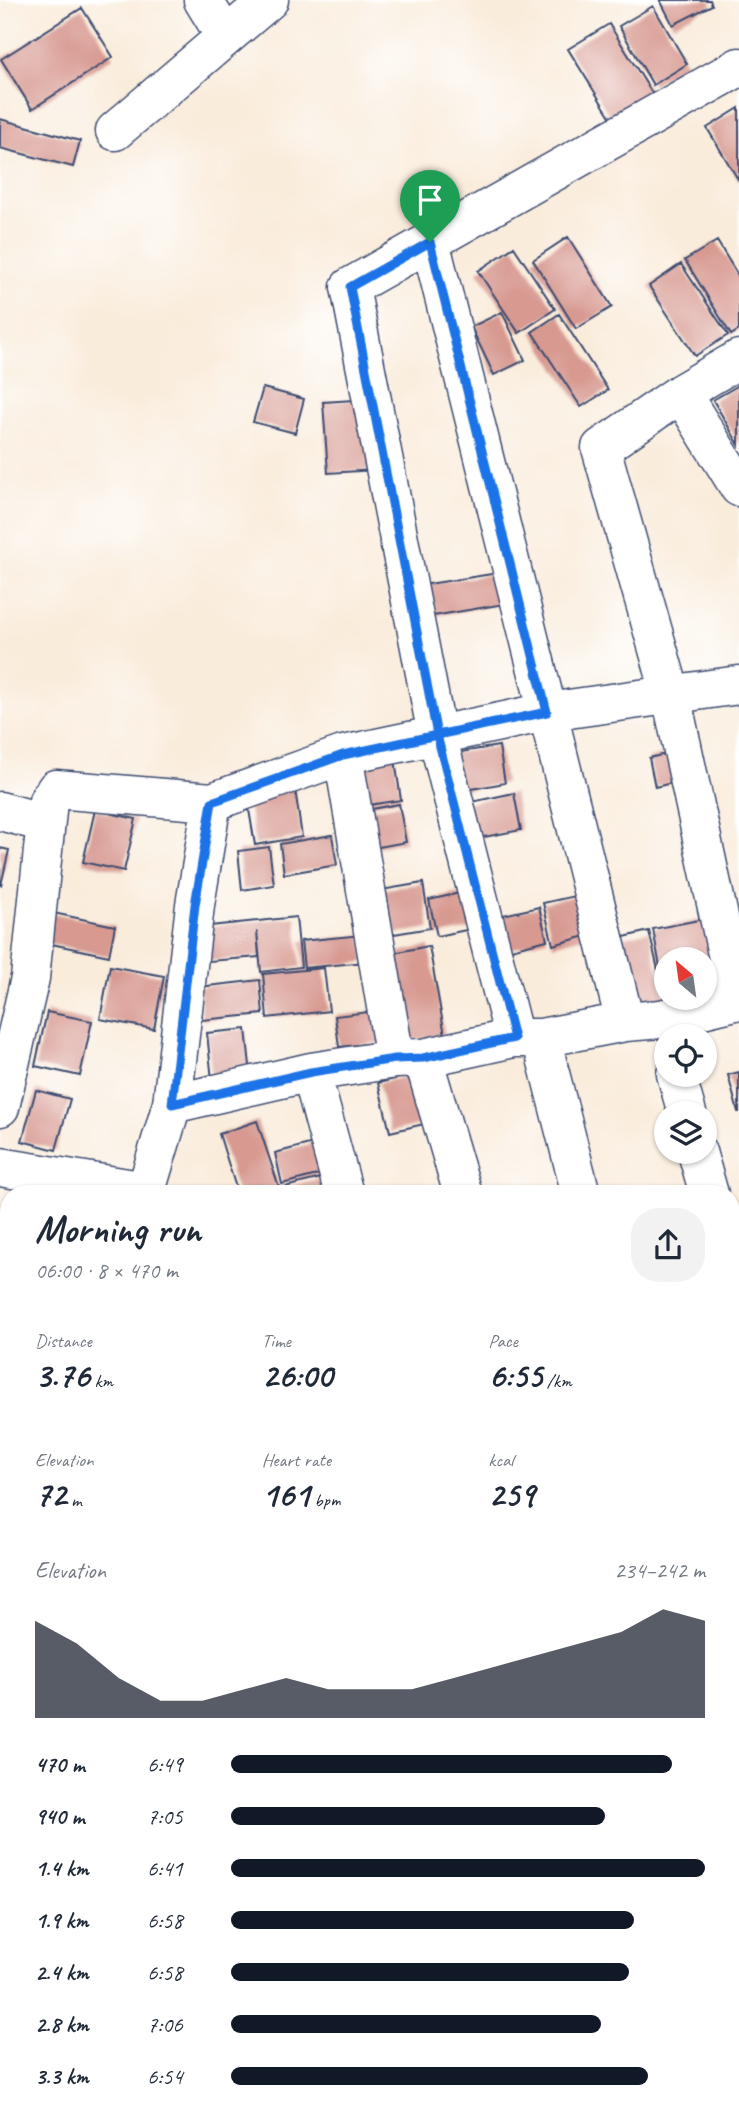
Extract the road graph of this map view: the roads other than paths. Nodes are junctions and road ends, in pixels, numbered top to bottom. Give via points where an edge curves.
1 (203, 0) edge
2 (269, 0) edge
3 (225, 36) junction
4 (739, 67) edge
5 (115, 131) dead end
6 (430, 242) junction
7 (739, 359) edge
8 (681, 393) junction
9 (739, 487) edge
10 (739, 685) edge
11 (671, 695) junction
12 (547, 712) junction
13 (437, 735) junction
14 (343, 755) junction
15 (212, 802) junction
16 (0, 811) edge
17 (46, 823) junction
18 (15, 974) edge
19 (738, 1000) edge
20 (651, 1027) edge
21 (527, 1038) junction
22 (409, 1058) junction
23 (311, 1072) junction
24 (172, 1104) junction
25 (0, 1107) edge
26 (700, 1164) edge
27 (0, 1167) edge
28 (105, 1185) edge
29 (148, 1185) edge
30 (342, 1185) edge
31 (459, 1185) edge
32 (578, 1185) edge
33 (706, 1185) edge

1 - 3 street
2 - 3 street
3 - 5 street
4 - 6 street
6 - 12 street
6 - 13 street via 350,287
7 - 8 street
8 - 9 street
8 - 11 street via 601,448
10 - 11 street
11 - 12 street
11 - 19 street
12 - 13 street
12 - 20 street
13 - 14 street
13 - 21 street
14 - 15 street
14 - 22 street
15 - 17 street via 56,789 48,801
15 - 24 street
16 - 17 street
17 - 18 street
18 - 25 street
19 - 20 street
20 - 21 street
21 - 22 street
21 - 32 street
22 - 23 street
22 - 31 street
23 - 24 street
23 - 30 street
24 - 29 street
26 - 33 street
27 - 28 street

